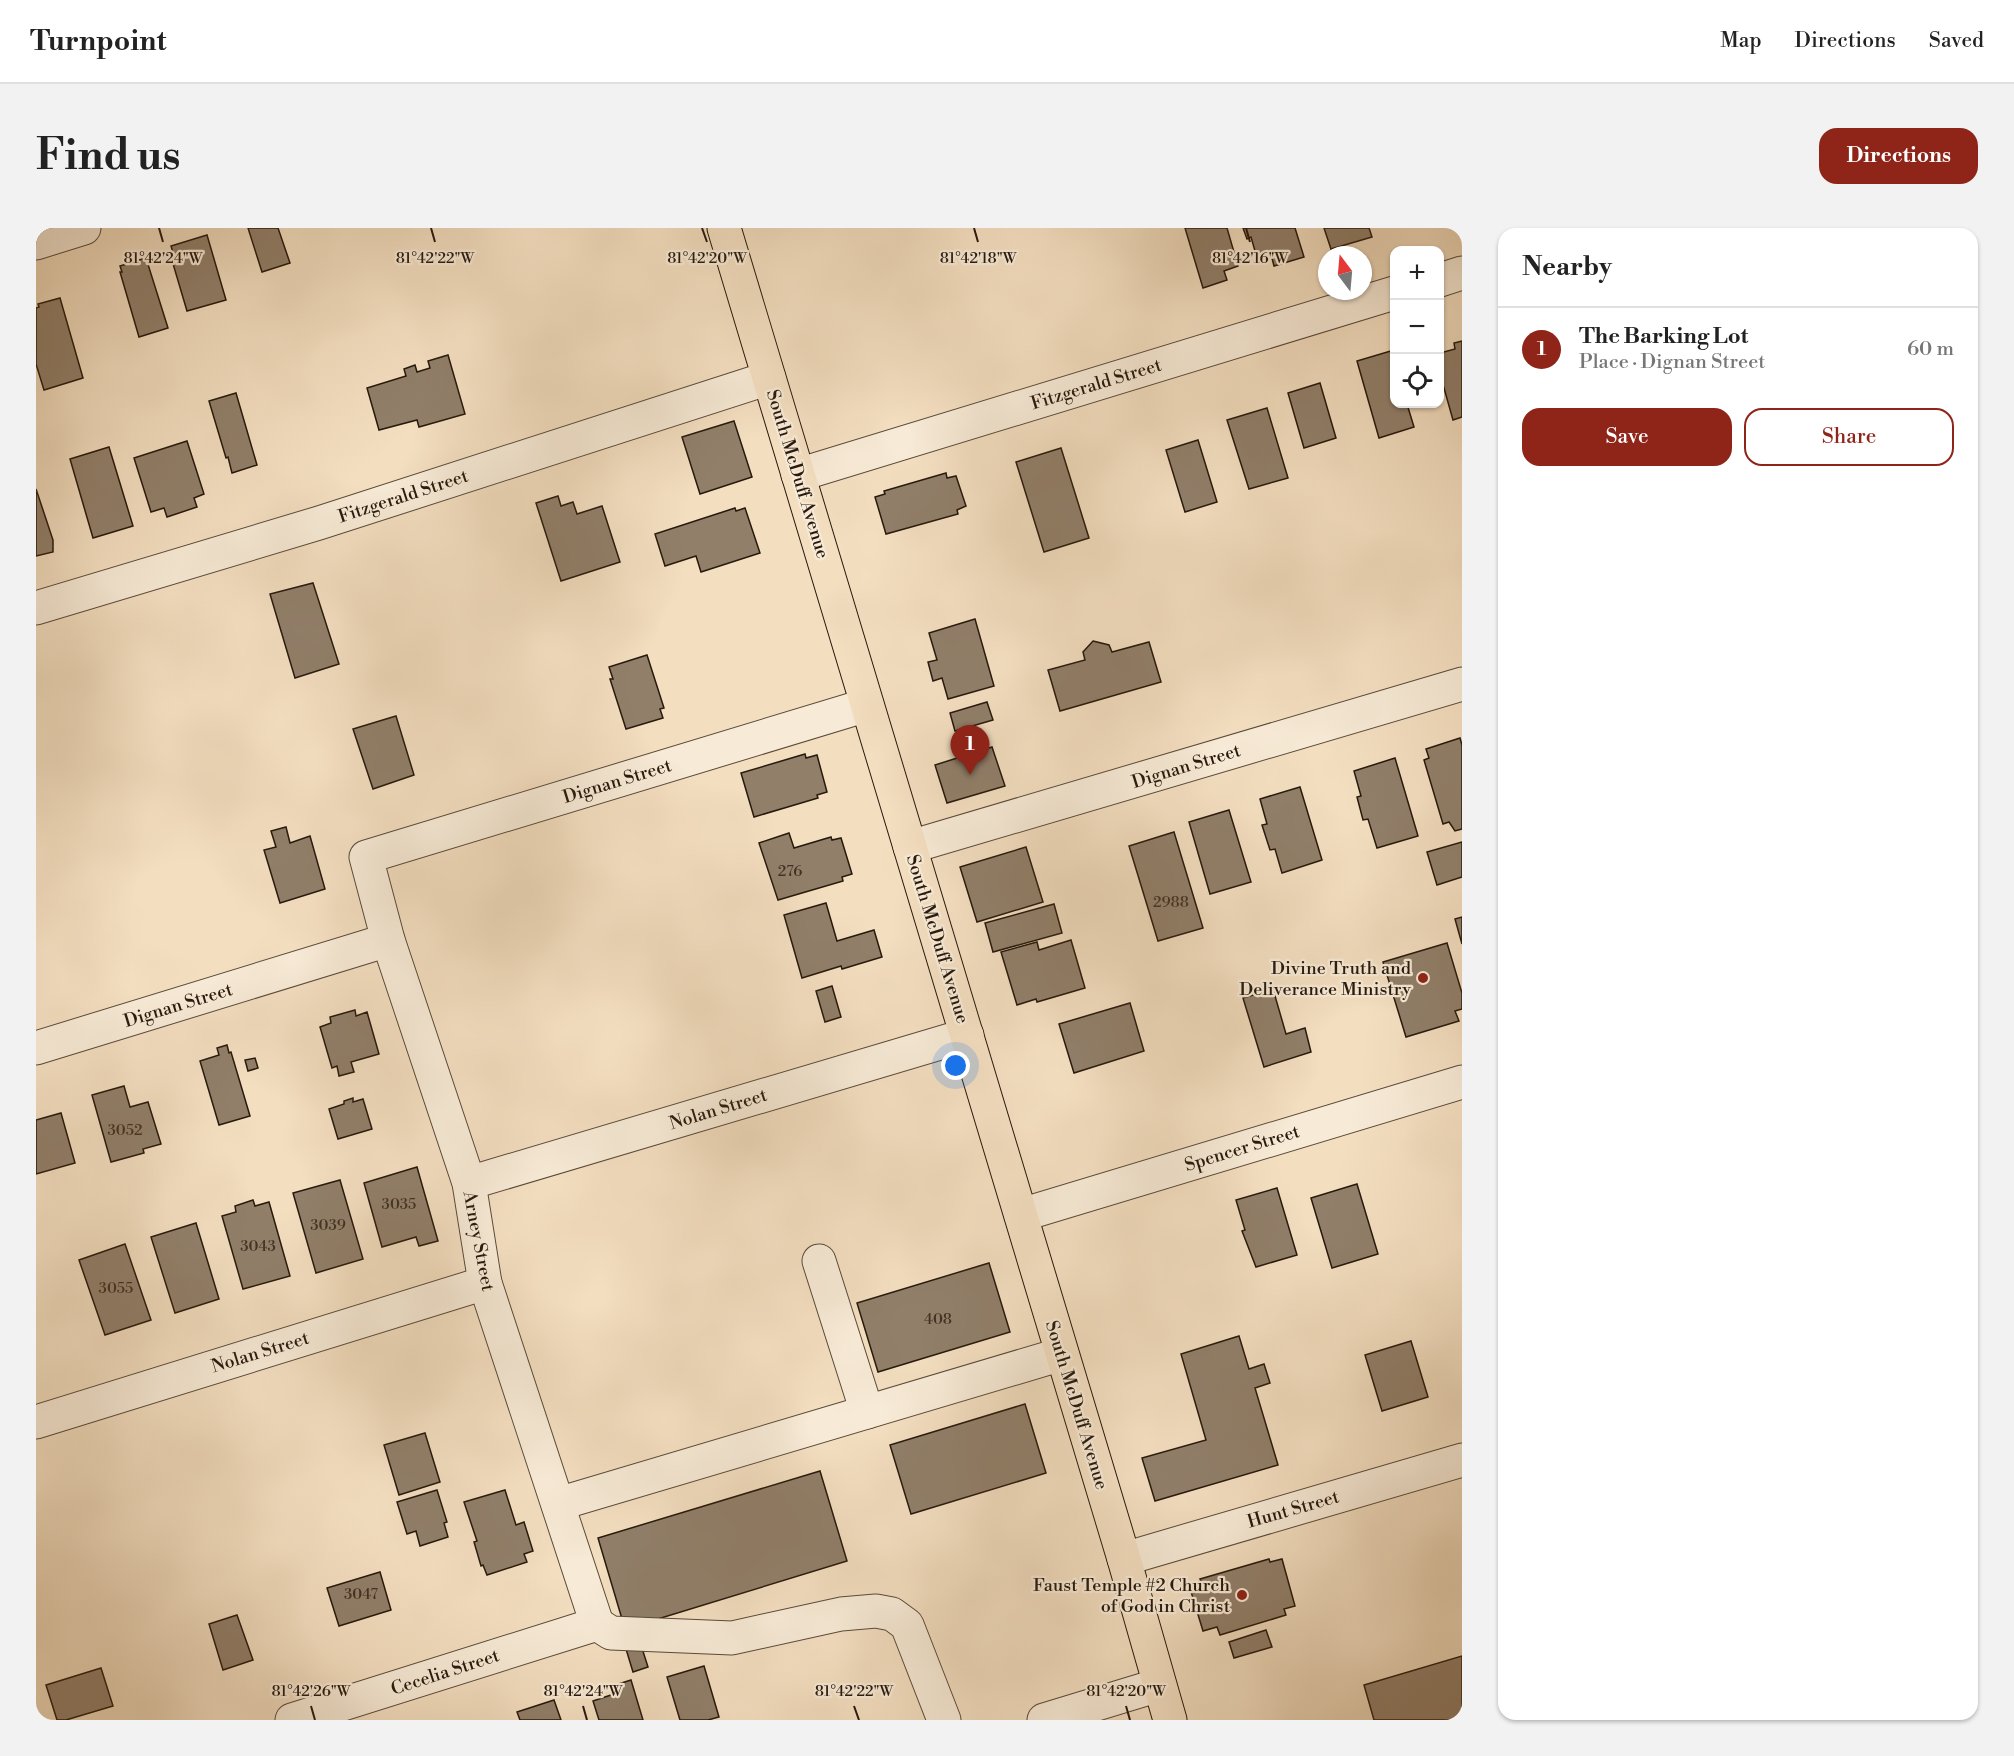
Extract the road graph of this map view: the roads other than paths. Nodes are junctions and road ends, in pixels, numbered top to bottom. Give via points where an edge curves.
1 (84, 228) edge
2 (724, 228) edge
3 (36, 243) edge
4 (1462, 273) edge
5 (1444, 279) edge
6 (1390, 295) edge
7 (769, 378) junction
8 (798, 475) junction
9 (36, 608) edge
10 (1462, 684) edge
11 (867, 705) junction
12 (910, 847) junction
13 (366, 857) joint
14 (388, 940) junction
15 (967, 1035) junction
16 (36, 1048) edge
17 (1462, 1082) edge
18 (469, 1183) junction
19 (1021, 1215) junction
20 (819, 1261) dead end
21 (485, 1283) junction
22 (1062, 1354) junction
23 (867, 1412) junction
24 (36, 1422) edge
25 (1462, 1460) edge
26 (558, 1504) junction
27 (1124, 1559) junction
28 (597, 1624) junction
29 (1159, 1685) junction
30 (292, 1720) edge
31 (944, 1720) edge
32 (1044, 1720) edge
33 (1170, 1720) edge

1 - 3 street
2 - 7 main road, South McDuff Avenue
4 - 5 street
6 - 8 street, Fitzgerald Street
7 - 8 main road, South McDuff Avenue
7 - 9 street, Fitzgerald Street via 319,523
8 - 11 main road, South McDuff Avenue
10 - 12 street, Dignan Street
11 - 12 main road, South McDuff Avenue
11 - 13 street, Dignan Street
12 - 15 main road, South McDuff Avenue
13 - 14 street, Arney Street
14 - 16 street, Dignan Street
14 - 18 street, Arney Street
15 - 18 street, Nolan Street
15 - 19 main road, South McDuff Avenue
17 - 19 street, Spencer Street
18 - 21 street, Arney Street
19 - 22 main road, South McDuff Avenue
20 - 23 street
21 - 24 street, Nolan Street
21 - 26 street, Arney Street
22 - 23 street
22 - 27 main road, South McDuff Avenue
23 - 26 street
25 - 27 street, Hunt Street
26 - 28 street, Arney Street
27 - 29 main road, South McDuff Avenue
28 - 30 street, Cecelia Street
28 - 31 street via 611,1633 732,1638 841,1614 892,1614 907,1625
29 - 32 street
29 - 33 main road, South McDuff Avenue

